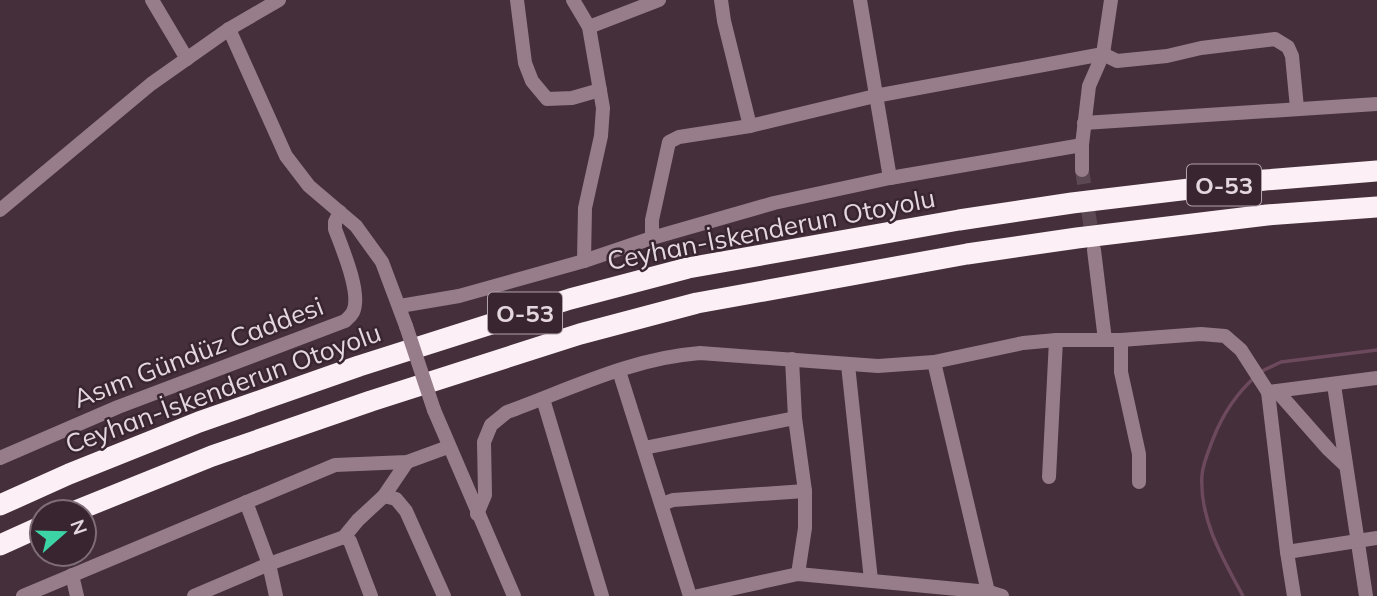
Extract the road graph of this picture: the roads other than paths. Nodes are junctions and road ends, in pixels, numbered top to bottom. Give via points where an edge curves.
1 (152, 0) edge
2 (279, 0) edge
3 (517, 0) edge
4 (573, 0) edge
5 (659, 0) edge
6 (721, 0) edge
7 (860, 0) edge
8 (1111, 0) edge
9 (589, 27) junction
10 (229, 29) junction
11 (1103, 54) junction
12 (187, 59) junction
13 (600, 90) junction
14 (875, 96) junction
15 (1377, 104) edge
16 (1297, 108) junction
17 (1084, 123) junction
18 (750, 126) junction
19 (1082, 145) junction
20 (1082, 170) tunnel mouth
21 (1377, 171) edge
22 (890, 178) junction
23 (1377, 207) edge
24 (0, 210) edge
25 (340, 212) junction
26 (652, 238) junction
27 (1094, 250) tunnel mouth
28 (584, 261) junction
29 (400, 306) junction
30 (1056, 340) junction
31 (1105, 340) junction
32 (1121, 340) junction
33 (792, 359) junction
34 (934, 362) junction
35 (848, 365) junction
36 (619, 371) junction
37 (1377, 378) edge
38 (1334, 385) junction
39 (1269, 388) junction
40 (543, 398) junction
41 (794, 418) junction
42 (448, 447) junction
43 (645, 448) junction
44 (0, 458) edge
45 (407, 462) junction
46 (1346, 466) junction
47 (1049, 477) dead end
48 (1139, 482) dead end
49 (805, 491) junction
50 (384, 496) junction
51 (98, 502) edge
52 (246, 502) junction
53 (662, 504) junction
54 (0, 505) edge
55 (477, 514) junction
56 (28, 532) edge
57 (344, 537) junction
58 (1377, 537) edge
59 (1357, 540) junction
60 (0, 545) edge
61 (1287, 552) junction
62 (269, 564) junction
63 (798, 574) junction
64 (72, 575) junction
65 (871, 580) junction
66 (28, 595) edge
67 (993, 595) edge
68 (77, 596) edge
69 (194, 596) edge
70 (276, 596) edge
71 (371, 596) edge
72 (444, 596) edge
73 (514, 596) edge
74 (602, 596) edge
75 (690, 596) edge
76 (698, 596) edge
77 (1294, 596) edge
78 (1366, 596) edge

1 - 12 street
2 - 10 street
3 - 13 street via 525,63 547,99
4 - 9 street
5 - 9 street
6 - 18 street
7 - 14 street
8 - 11 street
9 - 13 street
10 - 12 street
10 - 25 street via 286,156 309,186
11 - 14 street
11 - 16 street via 1117,61 1275,39 1292,56
11 - 17 street via 1089,86
12 - 24 street
13 - 28 street via 601,136 585,208
14 - 18 street
14 - 22 street
15 - 16 street
16 - 17 street
17 - 19 street
18 - 26 street via 669,142
19 - 20 street
19 - 22 street
21 - 54 highway, Ceyhan-İskenderun Otoyolu / O-53 via 1059,204 688,268 570,299 298,387 199,422
22 - 26 street via 774,203
23 - 51 highway, O-53 via 1077,237 697,303 580,334 371,401 212,456
25 - 29 street via 382,262
25 - 44 street, Asım Gündüz Caddesi via 335,229 355,296 354,311 345,321 118,407
26 - 28 street
27 - 31 street
28 - 29 street via 459,296
29 - 42 street, bridge
30 - 31 street
30 - 34 street
30 - 47 street
31 - 32 street
32 - 39 street via 1225,336
32 - 48 street via 1121,372 1139,454
33 - 35 street
33 - 36 street via 700,353 672,355
33 - 41 street
34 - 35 street
34 - 67 street
35 - 65 street
36 - 40 street
36 - 43 street
37 - 38 street
38 - 39 street
38 - 46 street
39 - 46 street
39 - 61 street
40 - 55 street via 507,412 491,425 484,442 485,495
40 - 74 street
41 - 43 street
41 - 49 street
42 - 45 street
42 - 55 street
43 - 53 street
45 - 50 street
45 - 52 street via 335,465
46 - 59 street
49 - 53 street
49 - 63 street
50 - 57 street
50 - 72 street via 396,499 406,512
52 - 62 street
52 - 64 street
53 - 75 street
55 - 73 street
56 - 60 highway
57 - 62 street
57 - 71 street via 350,541
58 - 59 street
59 - 61 street
59 - 78 street
61 - 77 street
62 - 69 street
62 - 70 street
63 - 65 street
63 - 76 street
64 - 66 street
64 - 68 street
65 - 67 street

